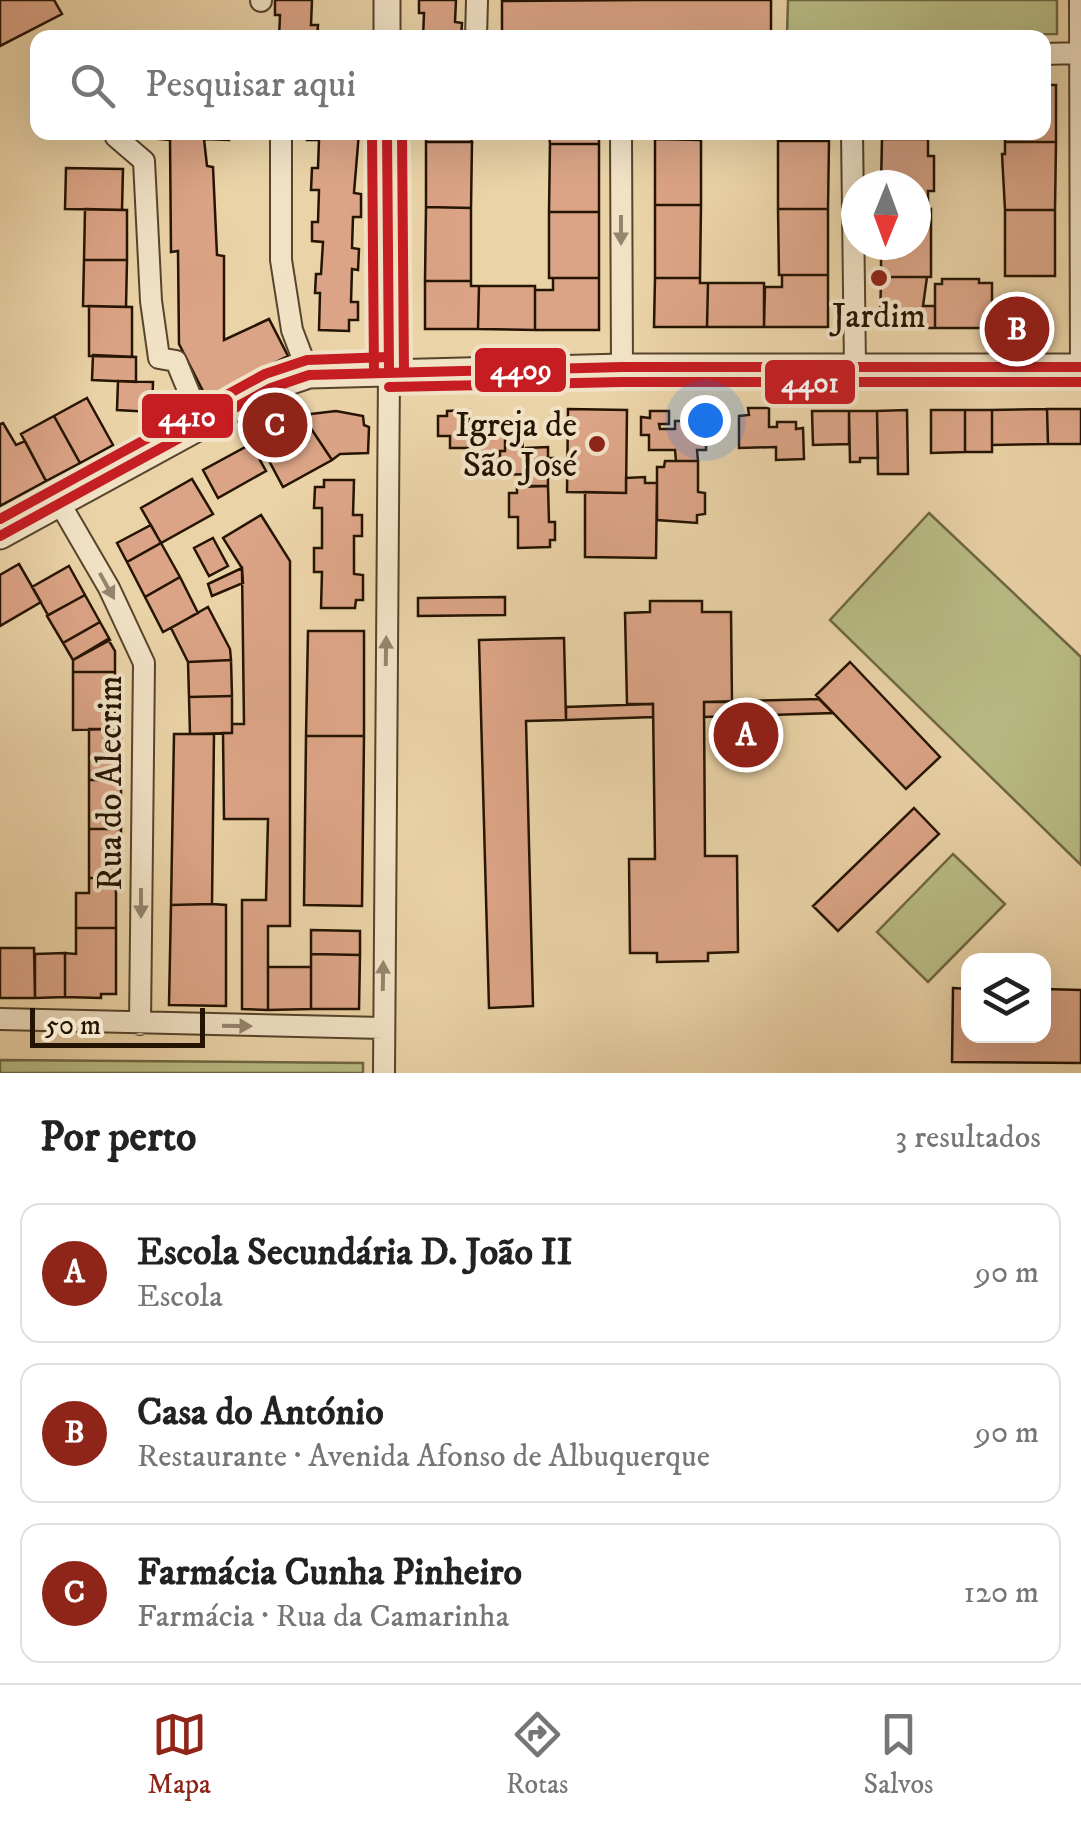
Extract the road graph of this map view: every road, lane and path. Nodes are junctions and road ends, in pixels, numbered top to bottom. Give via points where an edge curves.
1 (387, 0) edge
2 (476, 0) edge
3 (1080, 0) edge
4 (387, 30) edge
5 (476, 30) edge
6 (1080, 53) edge
7 (1051, 54) edge
8 (120, 140) edge
9 (281, 140) edge
10 (387, 140) edge
11 (621, 140) edge
12 (852, 140) edge
13 (622, 367) junction
14 (854, 367) junction
15 (1081, 367) edge
16 (388, 372) junction
17 (309, 376) junction
18 (202, 424) junction
19 (59, 502) junction
20 (0, 536) edge
21 (0, 1018) edge
22 (140, 1024) junction
23 (383, 1028) junction
24 (384, 1073) edge

1 - 4 street
2 - 5 street
3 - 6 street
6 - 7 street
6 - 15 street
8 - 18 street via 144,161 160,358 176,361
9 - 17 street via 281,260 292,330
10 - 16 street
11 -> 13 street
12 - 14 street
13 - 14 street
13 - 16 street
14 - 15 street
16 - 17 street
23 -> 16 street
17 - 18 street via 270,388
18 - 19 street
19 - 20 street
19 -> 22 street, Rua do Alecrim via 144,664
21 - 22 street
22 -> 23 street
23 - 24 street

